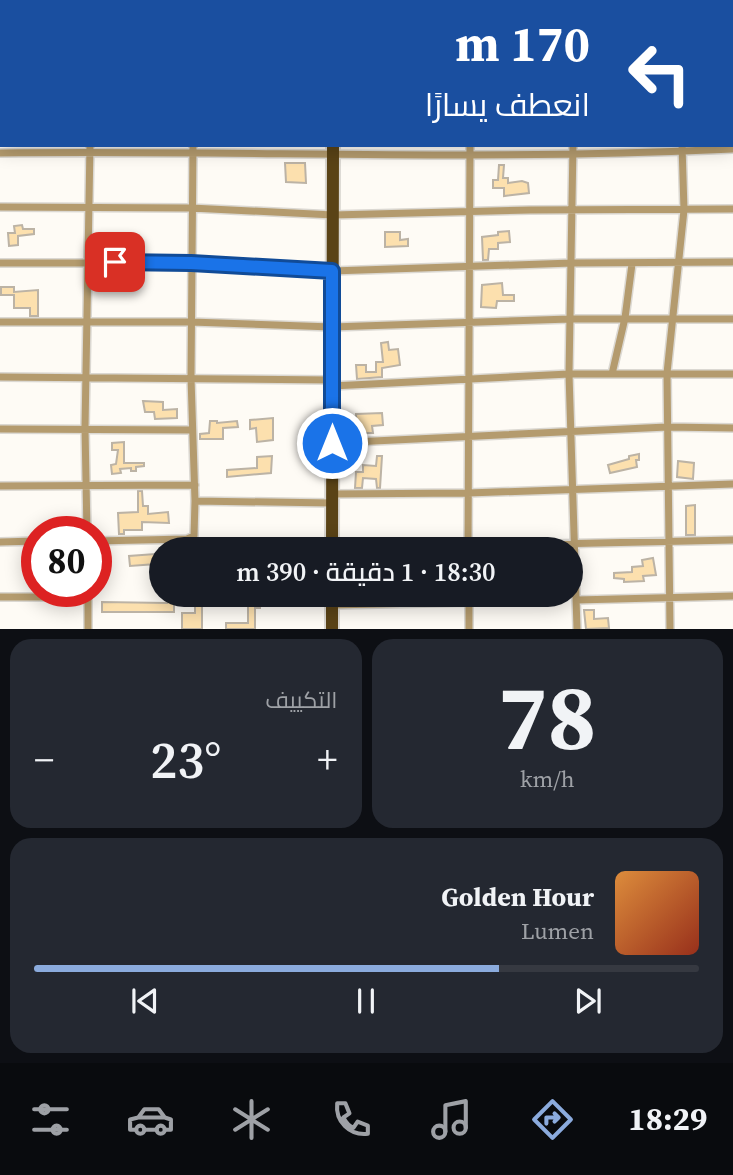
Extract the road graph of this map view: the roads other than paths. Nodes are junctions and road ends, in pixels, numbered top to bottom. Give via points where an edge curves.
1 (470, 147) edge
2 (90, 148) edge
3 (682, 148) edge
4 (192, 149) edge
5 (333, 149) edge
6 (573, 149) edge
7 (733, 149) edge
8 (0, 153) edge
9 (470, 155) junction
10 (90, 206) junction
11 (0, 207) edge
12 (191, 208) junction
13 (733, 209) edge
14 (573, 210) junction
15 (684, 210) junction
16 (469, 212) junction
17 (333, 215) junction
18 (89, 262) junction
19 (678, 262) junction
20 (733, 262) edge
21 (0, 263) edge
22 (191, 263) junction
23 (572, 263) junction
24 (632, 264) junction
25 (469, 268) junction
26 (332, 271) junction
27 (673, 317) junction
28 (570, 318) junction
29 (625, 318) junction
30 (733, 319) edge
31 (88, 321) junction
32 (0, 322) edge
33 (191, 322) junction
34 (469, 324) junction
35 (332, 327) junction
36 (667, 373) junction
37 (569, 374) junction
38 (612, 374) junction
39 (733, 374) edge
40 (86, 376) junction
41 (0, 377) edge
42 (191, 378) junction
43 (467, 379) junction
44 (332, 383) junction
45 (667, 427) junction
46 (85, 428) junction
47 (733, 428) edge
48 (0, 429) edge
49 (192, 430) junction
50 (571, 432) junction
51 (467, 436) junction
52 (332, 443) junction
53 (733, 484) edge
54 (86, 485) junction
55 (195, 485) junction
56 (668, 485) junction
57 (0, 486) edge
58 (573, 488) junction
59 (467, 493) junction
60 (332, 498) junction
61 (195, 501) junction
62 (87, 516) edge
63 (332, 537) edge
64 (468, 537) edge
65 (576, 537) edge
66 (668, 540) junction
67 (733, 540) edge
68 (21, 541) edge
69 (112, 541) edge
70 (0, 542) edge
71 (583, 543) edge
72 (21, 596) edge
73 (670, 596) junction
74 (733, 596) edge
75 (0, 597) edge
76 (583, 600) edge
77 (88, 607) edge
78 (332, 607) edge
79 (469, 607) edge
80 (577, 607) edge
81 (88, 629) edge
82 (332, 629) edge
83 (469, 629) edge
84 (577, 629) edge
85 (670, 629) edge

1 - 9 street
2 - 4 street
2 - 8 street
2 - 10 street
3 - 6 street
3 - 7 street
3 - 15 street
4 - 5 street
4 - 12 street
5 - 9 street
5 - 17 highway
6 - 9 street
6 - 14 street
9 - 16 street
10 - 11 street
10 - 12 street
10 - 18 street
12 - 17 street
12 - 22 street
13 - 15 street
14 - 15 street
14 - 16 street
14 - 23 street
15 - 19 street
16 - 17 street
16 - 25 street
17 - 26 highway
18 - 21 street
18 - 22 street
18 - 31 street
19 - 20 street
19 - 24 street
19 - 27 street
22 - 26 street
22 - 33 street
23 - 24 street
23 - 25 street
23 - 28 street
24 - 29 street
25 - 26 street
25 - 34 street
26 - 35 highway
27 - 29 street
27 - 30 street
27 - 36 street
28 - 29 street
28 - 34 street
28 - 37 street
29 - 38 street
31 - 32 street
31 - 33 street
31 - 40 street
33 - 35 street
33 - 42 street
34 - 35 street
34 - 43 street
35 - 44 highway
36 - 38 street
36 - 39 street
36 - 45 street
37 - 38 street
37 - 43 street
37 - 50 street
40 - 41 street
40 - 42 street
40 - 46 street
42 - 44 street
42 - 49 street
43 - 44 street
43 - 51 street
44 - 52 highway
45 - 47 street
45 - 50 street
45 - 56 street
46 - 48 street
46 - 49 street
46 - 54 street
49 - 55 street
50 - 51 street
50 - 58 street
51 - 52 street
51 - 59 street
52 - 60 highway
53 - 56 street
54 - 55 street
54 - 57 street
54 - 62 street
55 - 61 street
56 - 58 street
56 - 66 street
58 - 59 street
58 - 65 street
59 - 60 street
59 - 64 street
60 - 61 street
60 - 63 highway
61 - 69 street via 194,536
66 - 67 street
66 - 71 street
66 - 73 street
68 - 70 street
72 - 75 street
73 - 74 street
73 - 76 street
73 - 85 street
77 - 81 street
78 - 82 highway
79 - 83 street
80 - 84 street

